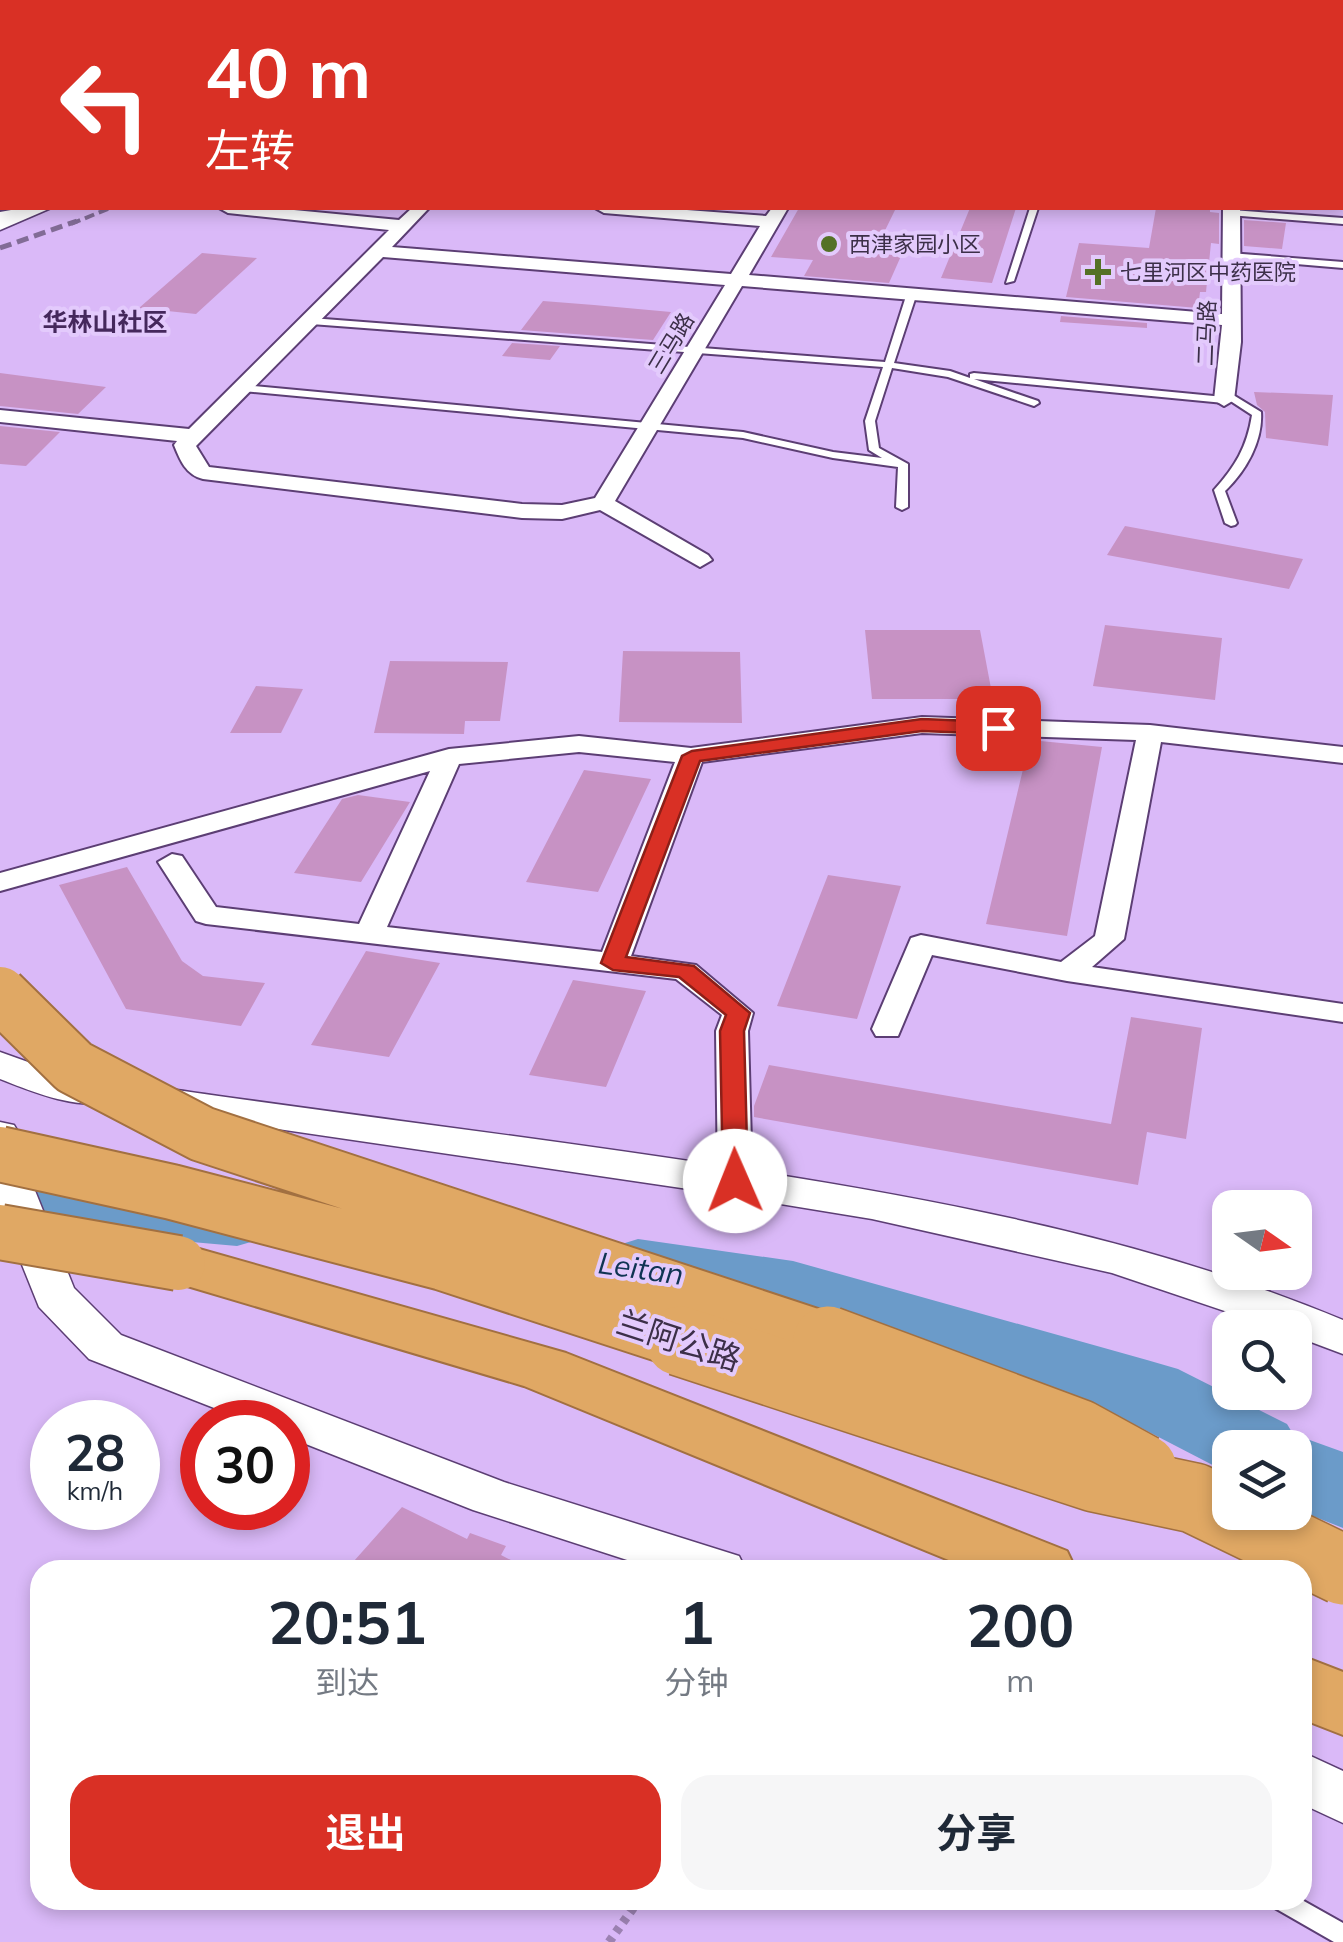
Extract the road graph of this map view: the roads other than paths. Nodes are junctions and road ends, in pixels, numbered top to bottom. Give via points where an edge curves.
1 (35, 210) edge
2 (247, 210) edge
3 (419, 210) edge
4 (653, 210) edge
5 (1033, 210) edge
6 (1232, 210) edge
7 (776, 215) edge
8 (1343, 222) edge
9 (0, 224) edge
10 (403, 226) junction
11 (378, 250) junction
12 (1230, 256) junction
13 (1343, 265) edge
14 (738, 278) junction
15 (1009, 281) dead end
16 (912, 293) junction
17 (1231, 320) junction
18 (311, 322) junction
19 (696, 350) junction
20 (889, 365) junction
21 (950, 374) junction
22 (244, 388) junction
23 (1225, 396) junction
24 (1034, 403) dead end
25 (0, 416) edge
26 (648, 428) junction
27 (193, 436) junction
28 (903, 464) junction
29 (602, 503) junction
30 (902, 507) dead end
31 (1231, 523) dead end
32 (700, 560) dead end
33 (1150, 733) junction
34 (1343, 754) edge
35 (692, 756) junction
36 (449, 757) junction
37 (172, 862) dead end
38 (0, 882) edge
39 (369, 934) junction
40 (613, 963) junction
41 (1067, 972) junction
42 (0, 994) edge
43 (1343, 1012) edge
44 (887, 1029) dead end
45 (0, 1065) edge
46 (1, 1150) edge
47 (735, 1181) junction
48 (14, 1229) edge
49 (1343, 1338) edge
50 (1194, 1498) junction
51 (689, 1560) edge
52 (1018, 1560) edge
53 (1343, 1570) edge
54 (1312, 1691) edge
55 (1343, 1705) edge
56 (1312, 1782) edge
57 (1343, 1799) edge
58 (1299, 1910) edge
59 (1343, 1935) edge

1 - 9 street
2 - 10 street
3 - 10 street
4 - 7 street
5 - 15 lane
6 - 8 lane
6 - 12 street, 二马路
7 - 14 street, 三马路
10 - 11 street
11 - 14 street
11 - 18 street
12 - 13 lane
12 - 17 street, 二马路
14 - 16 street
14 - 19 street, 三马路
16 - 17 street
16 - 20 lane
17 - 23 street, 二马路
18 - 19 lane
18 - 22 street
19 - 20 lane
19 - 26 street, 三马路
20 - 21 lane
20 - 28 lane via 870,421 872,436 874,450
21 - 23 lane
21 - 24 lane
22 - 26 lane
22 - 27 street
23 - 31 lane via 1257,414 1238,474 1219,490
25 - 27 street
26 - 28 lane via 744,435
26 - 29 street, 三马路
27 - 29 street via 184,445 203,473 522,511
28 - 30 lane
29 - 32 street
33 - 34 street
33 - 35 street via 922,725
33 - 41 street via 1109,938
35 - 36 street via 578,744
35 - 40 street
36 - 38 street
36 - 39 street
37 - 39 street via 206,916
39 - 40 street
40 - 47 street via 686,971 738,1013 732,1031
41 - 43 street
41 - 44 street via 921,944
42 - 50 highway, bridge via 74,1067 202,1134 799,1330 1078,1434
45 - 47 street via 67,1087
46 - 48 street
46 - 50 highway, 兰阿公路, bridge via 444,1263 1095,1477
47 - 49 street via 955,1220 1106,1256
48 - 51 street via 56,1296 104,1347 490,1497
48 - 52 highway, bridge via 178,1263 544,1369
50 - 53 highway, 兰阿公路, bridge
54 - 55 highway
56 - 57 street
58 - 59 lane

